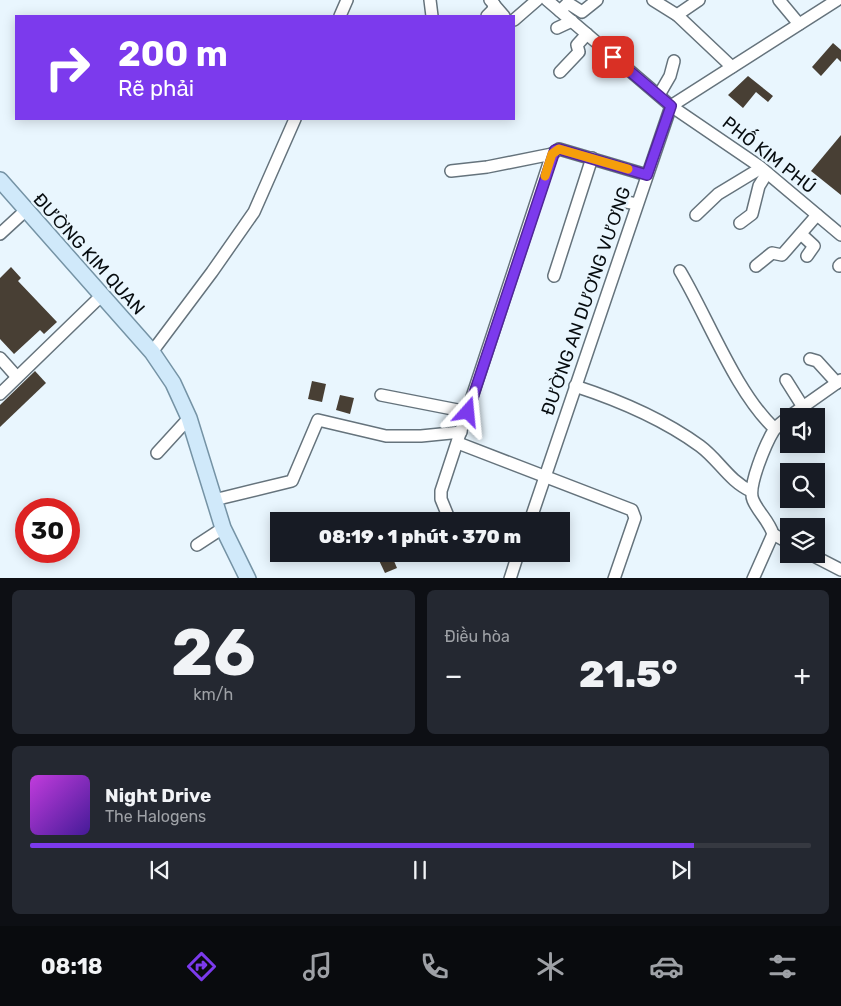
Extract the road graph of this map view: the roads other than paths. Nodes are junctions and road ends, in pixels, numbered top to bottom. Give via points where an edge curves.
1 (347, 0) edge
2 (537, 0) edge
3 (547, 0) edge
4 (597, 0) edge
5 (653, 0) edge
6 (699, 0) edge
7 (780, 0) edge
8 (836, 0) edge
9 (492, 2) edge
10 (560, 11) junction
11 (340, 15) edge
12 (488, 15) edge
13 (503, 15) edge
14 (677, 15) junction
15 (515, 19) edge
16 (572, 21) junction
17 (798, 24) junction
18 (556, 28) dead end
19 (587, 34) junction
20 (674, 61) dead end
21 (732, 67) junction
22 (560, 72) dead end
23 (658, 95) junction
24 (671, 106) junction
25 (295, 120) edge
26 (552, 154) junction
27 (592, 158) junction
28 (764, 170) junction
29 (451, 171) dead end
30 (647, 175) junction
31 (0, 180) edge
32 (621, 201) dead end
33 (637, 204) junction
34 (25, 211) junction
35 (696, 215) dead end
36 (817, 215) junction
37 (740, 223) dead end
38 (0, 234) edge
39 (801, 234) junction
40 (841, 236) edge
41 (807, 256) dead end
42 (756, 266) dead end
43 (680, 271) dead end
44 (554, 276) dead end
45 (100, 296) junction
46 (152, 352) junction
47 (0, 358) edge
48 (810, 359) dead end
49 (17, 377) junction
50 (786, 380) dead end
51 (839, 382) edge
52 (575, 386) junction
53 (0, 394) edge
54 (381, 395) dead end
55 (803, 407) joint
56 (468, 412) junction
57 (189, 418) junction
58 (780, 425) edge
59 (775, 429) junction
60 (459, 437) junction
61 (157, 453) dead end
62 (546, 475) junction
63 (751, 492) junction
64 (214, 500) junction
65 (447, 512) edge
66 (533, 512) edge
67 (222, 528) junction
68 (773, 534) junction
69 (780, 538) edge
70 (198, 545) dead end
71 (515, 562) edge
72 (825, 562) edge
73 (841, 570) edge
74 (248, 578) edge
75 (510, 578) edge
76 (614, 578) edge
77 (753, 578) edge

1 - 11 street
2 - 15 street
3 - 10 street
4 - 10 street via 582,12 568,3
5 - 14 street
6 - 14 street
7 - 17 street
8 - 17 street
9 - 12 street via 493,10
9 - 13 street
10 - 16 street
14 - 21 street
16 - 18 street
16 - 19 street
17 - 21 street
19 - 22 street via 577,45 578,52
19 - 23 street
20 - 23 street via 670,76
21 - 24 street
23 - 24 street
24 - 28 street, PHỐ KIM PHÚ
24 - 30 street, ĐƯỜNG AN DƯƠNG VƯƠNG
25 - 46 street via 254,212
26 - 27 street via 559,149
26 - 29 street
26 - 56 street
27 - 30 street
27 - 44 street
28 - 35 street via 718,194
28 - 36 street, PHỐ KIM PHÚ
28 - 37 street via 752,214
30 - 33 street, ĐƯỜNG AN DƯƠNG VƯƠNG
31 - 34 main road, ĐƯỜNG KIM QUAN
32 - 33 street
33 - 52 street, ĐƯỜNG AN DƯƠNG VƯƠNG
34 - 38 street
34 - 45 main road, ĐƯỜNG KIM QUAN
36 - 39 street
36 - 40 street, PHỐ KIM PHÚ
39 - 41 street via 814,246
39 - 42 street via 782,255 772,253
43 - 59 street via 738,380 762,416
45 - 46 main road, ĐƯỜNG KIM QUAN
45 - 49 street
46 - 57 main road, ĐƯỜNG KIM QUAN via 173,383
47 - 49 street
48 - 51 street via 817,361
49 - 53 street
50 - 55 street
51 - 55 street
52 - 62 street, ĐƯỜNG AN DƯƠNG VƯƠNG
52 - 63 street via 619,401 681,434 712,456 730,478
54 - 56 street
56 - 60 street
57 - 61 street
57 - 64 main road, ĐƯỜNG KIM QUAN
58 - 59 street
59 - 63 street
60 - 62 street
60 - 64 street via 386,436 318,420 292,481
60 - 65 street via 441,491
62 - 66 street, ĐƯỜNG AN DƯƠNG VƯƠNG
62 - 76 street via 634,512 635,518
63 - 68 street via 752,500
64 - 67 main road, ĐƯỜNG KIM QUAN
67 - 70 street
67 - 74 main road, ĐƯỜNG KIM QUAN
68 - 69 street
68 - 77 street
71 - 75 street
72 - 73 street

